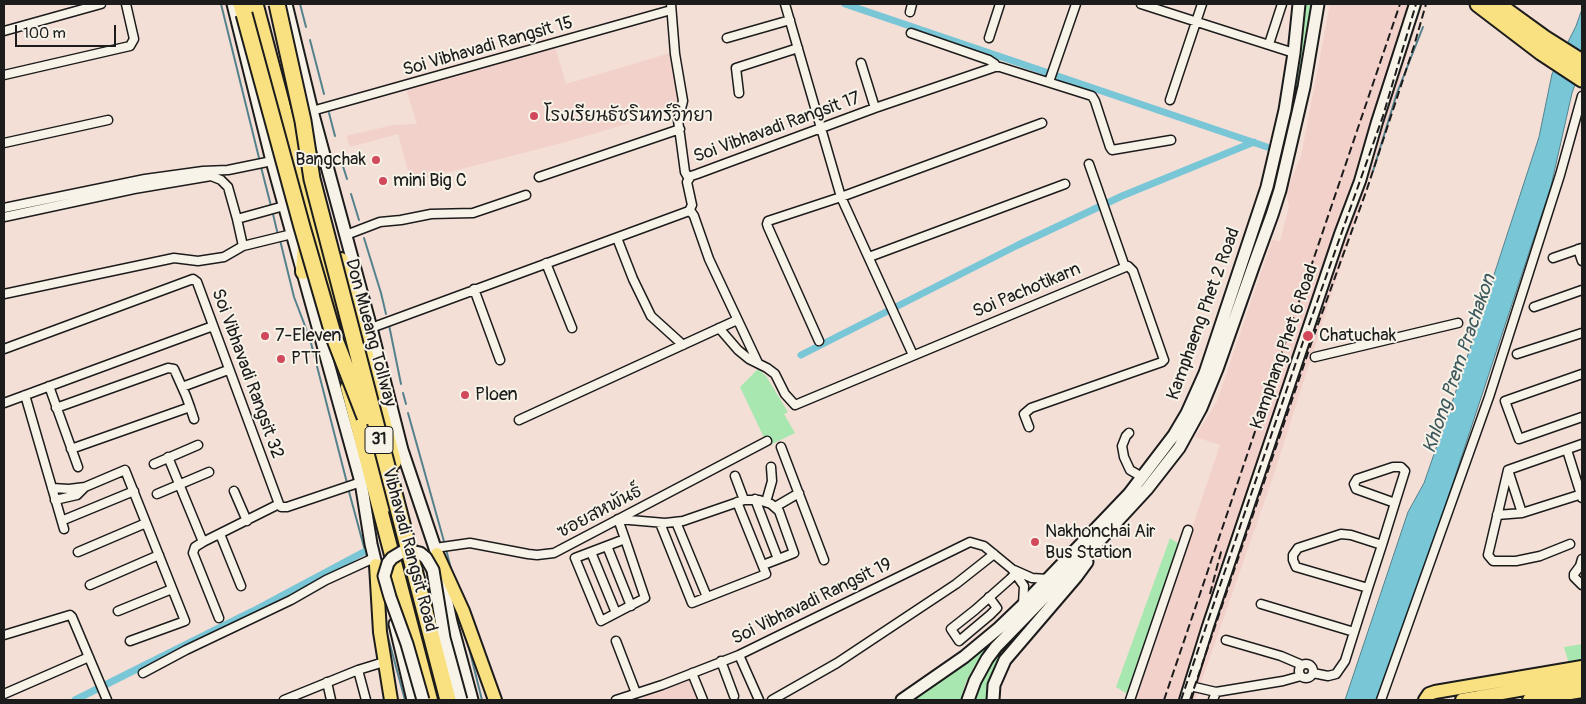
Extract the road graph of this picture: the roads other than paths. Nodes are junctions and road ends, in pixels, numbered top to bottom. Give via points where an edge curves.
1 (101, 4) edge
2 (126, 4) edge
3 (256, 4) edge
4 (264, 4) edge
5 (273, 4) edge
6 (277, 4) edge
7 (286, 4) edge
8 (785, 4) edge
9 (912, 4) edge
10 (1000, 4) edge
11 (1076, 4) edge
12 (1141, 4) edge
13 (1202, 4) edge
14 (1282, 4) edge
15 (1299, 4) edge
16 (1318, 4) edge
17 (1415, 4) edge
18 (1478, 4) edge
19 (1497, 4) edge
20 (241, 6) edge
21 (671, 7) edge
22 (910, 12) dead end
23 (790, 20) junction
24 (1195, 22) junction
25 (4, 31) edge
26 (280, 33) junction
27 (911, 33) dead end
28 (727, 38) dead end
29 (989, 38) dead end
30 (1269, 44) junction
31 (798, 48) junction
32 (1294, 53) junction
33 (1582, 62) edge
34 (862, 63) dead end
35 (996, 67) junction
36 (4, 76) edge
37 (1582, 79) edge
38 (1049, 82) junction
39 (739, 93) dead end
40 (1582, 96) edge
41 (1170, 100) dead end
42 (875, 108) junction
43 (312, 111) junction
44 (108, 120) dead end
45 (1042, 123) dead end
46 (821, 128) junction
47 (680, 129) junction
48 (1170, 140) dead end
49 (4, 143) edge
50 (272, 161) junction
51 (1088, 164) dead end
52 (539, 177) dead end
53 (312, 179) junction
54 (689, 179) junction
55 (1065, 184) dead end
56 (526, 195) dead end
57 (841, 197) junction
58 (284, 206) junction
59 (4, 208) edge
60 (690, 210) junction
61 (4, 217) edge
62 (236, 218) junction
63 (306, 229) junction
64 (292, 234) junction
65 (346, 235) junction
66 (617, 238) junction
67 (243, 246) junction
68 (1580, 248) edge
69 (869, 258) junction
70 (1553, 258) dead end
71 (1582, 262) edge
72 (546, 263) junction
73 (1125, 267) junction
74 (303, 272) junction
75 (474, 289) junction
76 (1582, 290) edge
77 (4, 294) edge
78 (1534, 307) dead end
79 (737, 320) junction
80 (1458, 323) dead end
81 (213, 326) junction
82 (572, 328) dead end
83 (719, 328) junction
84 (365, 330) junction
85 (1582, 333) edge
86 (819, 341) dead end
87 (683, 345) junction
88 (4, 349) edge
89 (1517, 354) dead end
90 (913, 355) junction
91 (378, 357) joint
92 (1315, 357) dead end
93 (500, 360) dead end
94 (758, 363) junction
95 (228, 370) junction
96 (1582, 374) edge
97 (49, 386) junction
98 (182, 386) junction
99 (25, 395) junction
100 (4, 403) edge
101 (190, 407) junction
102 (56, 408) junction
103 (365, 417) junction
104 (1582, 417) edge
105 (194, 419) dead end
106 (519, 420) dead end
107 (1029, 427) dead end
108 (1129, 433) dead end
109 (767, 441) dead end
110 (1582, 444) edge
111 (198, 445) dead end
112 (781, 447) dead end
113 (71, 449) junction
114 (1567, 450) junction
115 (168, 457) junction
116 (154, 464) dead end
117 (78, 467) dead end
118 (772, 468) dead end
119 (1508, 470) junction
120 (209, 472) dead end
121 (735, 476) dead end
122 (1142, 477) junction
123 (361, 482) junction
124 (180, 484) junction
125 (85, 487) junction
126 (52, 488) junction
127 (134, 491) junction
128 (234, 491) dead end
129 (799, 493) junction
130 (158, 494) dead end
131 (1582, 495) edge
132 (55, 500) junction
133 (755, 500) junction
134 (740, 501) junction
135 (766, 502) junction
136 (1395, 503) junction
137 (279, 504) junction
138 (775, 507) junction
139 (1522, 513) junction
140 (1497, 515) junction
141 (66, 519) dead end
142 (618, 519) junction
143 (246, 521) junction
144 (676, 522) junction
145 (146, 523) junction
146 (660, 523) junction
147 (64, 529) dead end
148 (1188, 530) dead end
149 (220, 534) junction
150 (625, 540) junction
151 (1099, 541) junction
152 (202, 542) junction
153 (1570, 544) dead end
154 (1382, 545) junction
155 (607, 546) junction
156 (440, 548) junction
157 (78, 552) dead end
158 (591, 552) junction
159 (994, 554) junction
160 (159, 555) junction
161 (778, 559) junction
162 (1582, 559) edge
163 (824, 560) dead end
164 (375, 562) junction
165 (762, 565) junction
166 (1014, 571) junction
167 (1579, 574) edge
168 (1048, 579) junction
169 (90, 584) dead end
170 (1582, 585) edge
171 (241, 586) dead end
172 (1368, 588) junction
173 (172, 589) junction
174 (707, 597) junction
175 (989, 597) junction
176 (1261, 604) dead end
177 (1023, 605) junction
178 (631, 606) junction
179 (118, 610) dead end
180 (616, 613) junction
181 (219, 618) dead end
182 (1354, 632) junction
183 (4, 635) edge
184 (1226, 640) dead end
185 (130, 641) dead end
186 (616, 641) dead end
187 (739, 655) junction
188 (89, 657) junction
189 (384, 662) junction
190 (721, 662) junction
191 (1302, 664) junction
192 (1582, 667) edge
193 (358, 670) junction
194 (143, 673) dead end
195 (692, 673) junction
196 (1313, 673) junction
197 (1301, 676) junction
198 (1582, 679) edge
199 (327, 682) junction
200 (1190, 686) junction
201 (1449, 690) junction
202 (1582, 691) edge
203 (1216, 692) junction
204 (636, 693) junction
205 (4, 694) edge
206 (734, 696) dead end
207 (1534, 696) edge
208 (297, 697) edge
209 (107, 700) edge
210 (284, 700) edge
211 (332, 700) edge
212 (366, 700) edge
213 (391, 700) edge
214 (413, 700) edge
215 (423, 700) edge
216 (430, 700) edge
217 (438, 700) edge
218 (448, 700) edge
219 (454, 700) edge
220 (461, 700) edge
221 (472, 700) edge
222 (495, 700) edge
223 (616, 700) edge
224 (704, 700) edge
225 (759, 700) edge
226 (772, 700) edge
227 (902, 700) edge
228 (968, 700) edge
229 (993, 700) edge
230 (1130, 700) edge
231 (1185, 700) edge
232 (1213, 700) edge
233 (1381, 700) edge
234 (1425, 700) edge
235 (1430, 700) edge
236 (1462, 700) edge

1 - 25 street
2 - 36 street via 134,39 130,46
3 - 103 highway, Don Mueang Tollway / 31, bridge
4 - 53 highway, Don Mueang Tollway / 31, bridge
5 - 26 highway, Vibhavadi Rangsit Road / 31
6 - 53 highway, bridge via 303,121
7 - 26 highway
7 - 43 main road, Vibhavadi Rangsit Road / 31
8 - 23 street
9 - 22 street
10 - 29 street
11 - 38 street
12 - 24 street
13 - 24 street
14 - 30 street
15 - 32 main road, Kamphaeng Phet 2 Road
16 - 151 main road, Kamphaeng Phet 2 Road via 1304,87 1280,190 1210,386 1179,448
17 - 200 street, Kamphang Phet 6 Road via 1360,182
18 - 37 highway
19 - 33 highway
20 - 50 main road, Vibhavadi Rangsit Road / 31
20 - 63 highway, Vibhavadi Rangsit Road / 31
20 - 103 highway, bridge via 334,337
21 - 43 street, Soi Vibhavadi Rangsit 15
21 - 47 street via 683,101 678,120
23 - 28 street
23 - 31 street
24 - 30 street
24 - 41 street
26 - 84 highway, Vibhavadi Rangsit Road / 31
27 - 35 street via 989,60
30 - 32 street
31 - 39 street via 736,68
31 - 46 street
32 - 122 main road, Kamphaeng Phet 2 Road via 1268,187 1208,367 1174,435
34 - 42 street
35 - 38 street
35 - 42 street, Soi Vibhavadi Rangsit 17
38 - 48 street via 1092,96 1112,150
40 - 233 street via 1489,397
42 - 46 street, Soi Vibhavadi Rangsit 17
43 - 65 main road, Vibhavadi Rangsit Road / 31
44 - 49 street
45 - 57 street
46 - 54 street, Soi Vibhavadi Rangsit 17
46 - 57 street
47 - 52 street
47 - 54 street via 685,172
50 - 58 main road, Vibhavadi Rangsit Road / 31
50 - 59 street via 228,170 145,178
51 - 73 street
53 - 218 highway, Don Mueang Tollway / 31, bridge
54 - 60 street, Soi Vibhavadi Rangsit 17
55 - 69 street
56 - 65 street via 473,213 431,214 380,222
57 - 69 street
57 - 86 street via 770,220 767,224
58 - 62 street
58 - 64 main road, Vibhavadi Rangsit Road / 31
60 - 66 street
60 - 79 street, Soi Vibhavadi Rangsit 17
61 - 62 street via 211,176 228,187
62 - 67 street
63 - 74 highway
63 - 216 highway, Vibhavadi Rangsit Road / 31
64 - 67 street
64 - 74 main road, Vibhavadi Rangsit Road / 31
65 - 84 main road, Vibhavadi Rangsit Road / 31
66 - 72 street
66 - 87 street via 651,316
67 - 77 street via 231,254 209,260 174,258
68 - 70 street
68 - 71 street
69 - 90 street
72 - 75 street
72 - 82 street
73 - 90 street, Soi Pachotikarn
73 - 107 street via 1133,271 1164,360 1031,408 1024,414
74 - 123 main road, Vibhavadi Rangsit Road / 31
75 - 84 street
75 - 93 street
76 - 78 street
79 - 83 street
79 - 94 street, Soi Vibhavadi Rangsit 17
80 - 92 street
81 - 88 street, Soi Vibhavadi Rangsit 32 via 197,282 193,279
81 - 95 street, Soi Vibhavadi Rangsit 32
81 - 97 street
83 - 87 street
83 - 94 street, Soi Pachotikarn via 738,350
84 - 91 highway
84 - 219 highway, Vibhavadi Rangsit Road / 31
85 - 89 street
87 - 106 street
90 - 94 street, Soi Pachotikarn via 795,405 775,374
91 - 156 main road, Vibhavadi Rangsit Road / 31 via 402,450
95 - 98 street
95 - 137 street, Soi Vibhavadi Rangsit 32
96 - 104 street via 1505,401 1519,439
97 - 99 street
97 - 102 street
98 - 101 street
98 - 102 street via 174,369 168,368
99 - 100 street
99 - 126 street
101 - 105 street
101 - 113 street
102 - 113 street
103 - 217 highway, Don Mueang Tollway / 31
108 - 122 street via 1122,446 1124,457 1130,470
109 - 142 street, ซอยสหพันธ์
110 - 114 street
111 - 115 street
112 - 129 street
113 - 117 street
114 - 119 street
114 - 131 street
115 - 116 street
115 - 124 street
118 - 135 street
119 - 139 street
119 - 140 street
120 - 124 street
121 - 134 street
122 - 168 main road, Kamphaeng Phet 2 Road
123 - 137 street via 287,507
123 - 164 main road, Vibhavadi Rangsit Road / 31
124 - 130 street
124 - 152 street
125 - 126 street
125 - 127 street via 125,470
125 - 132 street via 77,495
126 - 132 street
127 - 141 street
127 - 145 street
128 - 143 street
129 - 138 street
129 - 163 street
131 - 139 street
132 - 147 street
133 - 134 street
133 - 135 street
133 - 161 street
134 - 144 street
134 - 165 street
135 - 138 street
136 - 136 street via 1405,471 1401,467 1393,466 1356,479 1356,489
136 - 154 street
137 - 143 street
138 - 161 street via 794,553
139 - 140 street
140 - 153 street via 1488,554 1493,561 1532,558
142 - 146 street
142 - 150 street
142 - 156 street, ซอยสหพันธ์ via 554,553 528,554 470,543
143 - 149 street
144 - 146 street
144 - 174 street
145 - 157 street
145 - 160 street
146 - 174 street via 692,602
148 - 230 street
149 - 152 street
149 - 171 street
150 - 155 street
150 - 178 street via 645,598
151 - 228 main road, Kamphaeng Phet 2 Road via 996,647 975,681
151 - 229 main road via 1076,577 1005,660 996,676
152 - 181 street via 195,546 193,553
154 - 172 street
154 - 172 street via 1341,534 1298,548 1293,555 1296,567
155 - 158 street
155 - 178 street
156 - 221 main road, Vibhavadi Rangsit Road / 31 via 451,622
156 - 222 main road
158 - 180 street
158 - 180 street via 575,558 601,621
159 - 166 street, Soi Vibhavadi Rangsit 19
159 - 187 street, Soi Vibhavadi Rangsit 19 via 979,544 970,542 962,545
159 - 226 street via 956,584 837,663
160 - 169 street
160 - 173 street
161 - 165 street
162 - 167 street
164 - 189 main road
164 - 194 street via 326,580
164 - 214 main road, Vibhavadi Rangsit Road / 31 via 400,640
165 - 174 street via 766,574
166 - 168 street, Soi Vibhavadi Rangsit 19 via 1032,578
166 - 175 street
166 - 177 street via 1024,586
167 - 170 street via 1574,574 1574,577
168 - 177 main road, Kamphaeng Phet 2 Road
172 - 182 street
173 - 179 street
173 - 185 street via 185,621
175 - 175 street via 951,629 959,641 996,608
176 - 182 street
177 - 227 main road, Kamphaeng Phet 2 Road via 964,657
178 - 180 street
182 - 196 street via 1336,674
183 - 188 street via 70,614
184 - 191 street
186 - 204 street
187 - 190 street, Soi Vibhavadi Rangsit 19
187 - 225 street
188 - 205 street
188 - 209 street
189 - 193 street
189 - 213 main road
190 - 195 street, Soi Vibhavadi Rangsit 19
190 - 206 street
191 - 196 street via 1310,664
191 - 197 street
192 - 201 main road
193 - 199 street
193 - 212 street
195 - 204 street, Soi Vibhavadi Rangsit 19
195 - 224 street
196 - 197 street via 1308,678
197 - 203 street
198 - 207 main road
199 - 208 street
199 - 211 street
200 - 203 street
200 - 231 street, Kamphang Phet 6 Road
201 - 234 main road via 1429,694
201 - 235 main road
202 - 207 main road
203 - 232 street
204 - 223 street, Soi Vibhavadi Rangsit 19
207 - 236 main road
208 - 210 street
215 - 220 main road, bridge via 384,576 388,563 402,552 420,553 433,570 444,638

